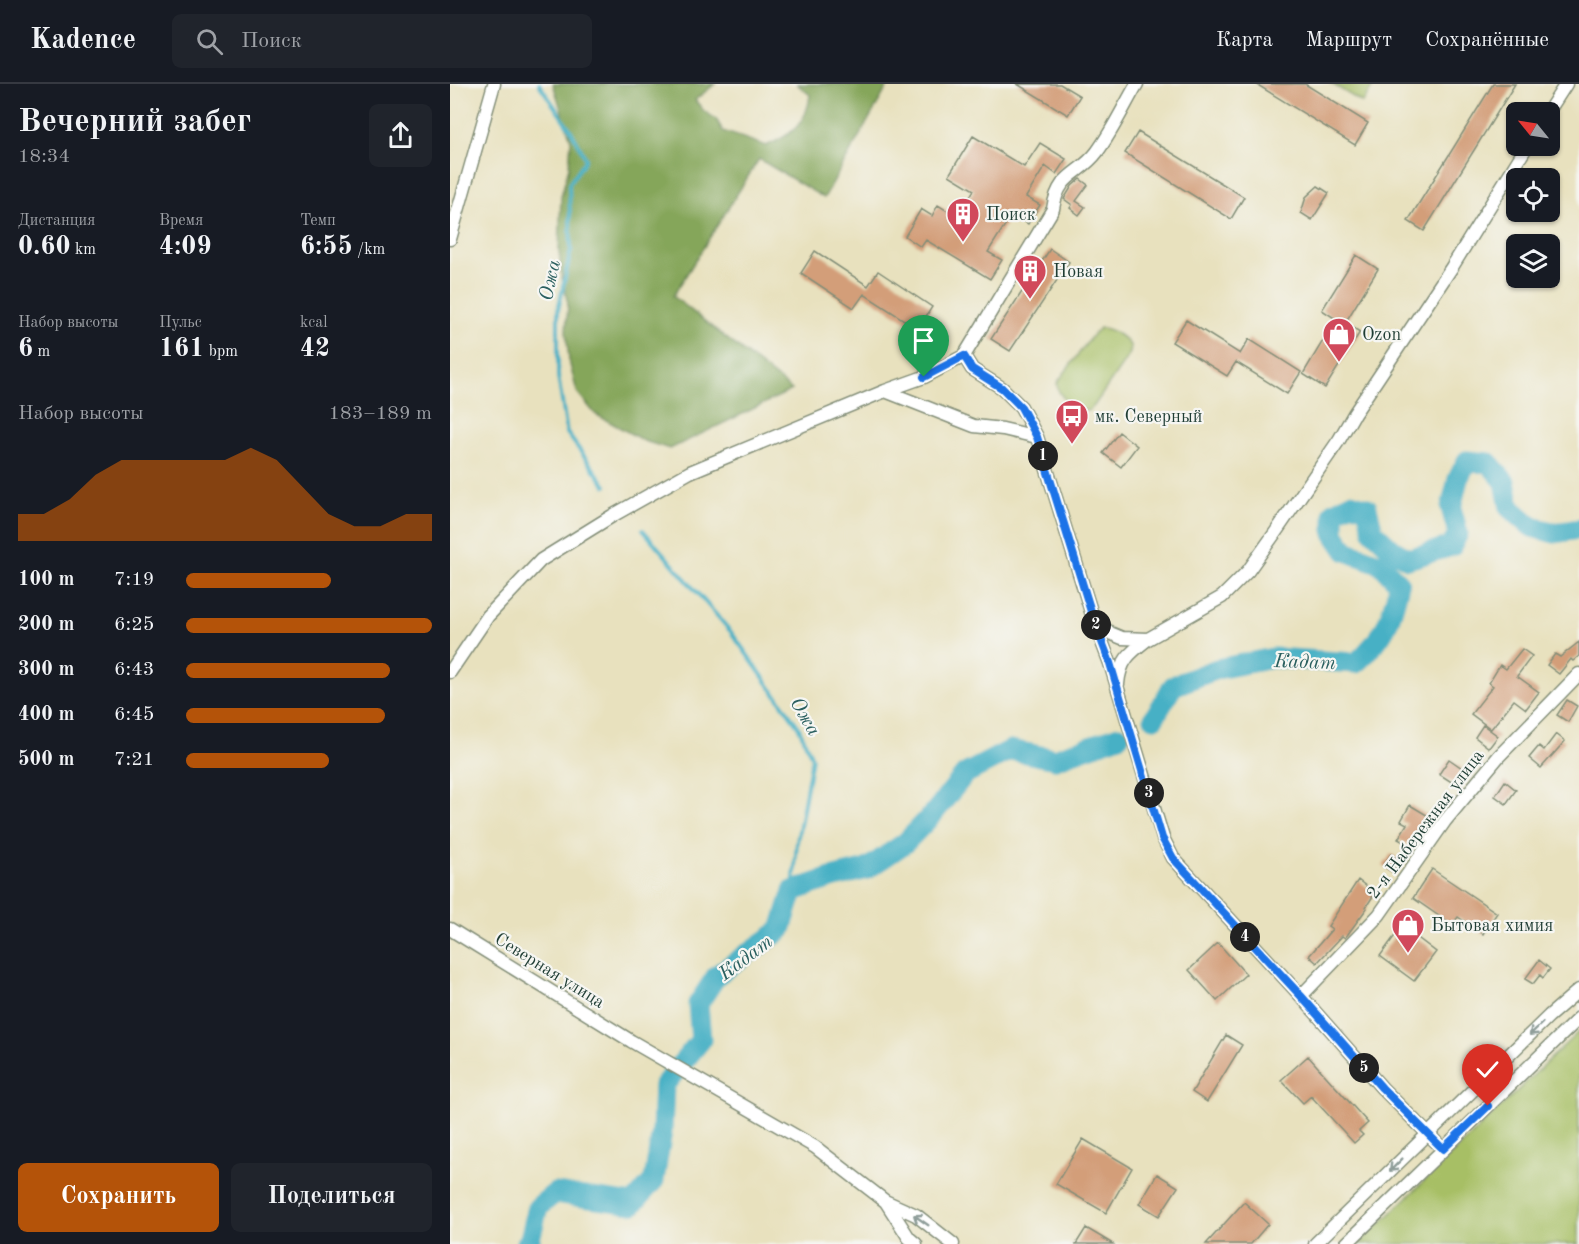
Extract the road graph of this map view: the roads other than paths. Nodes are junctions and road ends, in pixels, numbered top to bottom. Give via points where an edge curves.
1 (494, 84) edge
2 (1137, 84) edge
3 (1566, 84) edge
4 (1554, 102) edge
5 (1521, 156) edge
6 (450, 239) edge
7 (964, 356) junction
8 (885, 391) junction
9 (1037, 437) junction
10 (1093, 618) junction
11 (1148, 639) junction
12 (450, 672) edge
13 (1579, 674) edge
14 (1117, 688) junction
15 (450, 929) edge
16 (1579, 990) edge
17 (1301, 996) junction
18 (1579, 1018) edge
19 (1427, 1134) junction
20 (1443, 1149) junction
21 (885, 1201) junction
22 (916, 1244) edge
23 (953, 1244) edge
24 (1316, 1244) edge
25 (1346, 1244) edge

1 - 6 street
2 - 7 street via 1096,154 1068,177 1055,195 1053,209
3 - 4 street
5 - 11 street via 1339,440 1248,571 1222,597
7 - 8 street
7 - 9 street via 972,369 1002,388 1021,407
8 - 9 street via 974,426
8 - 12 street via 690,472 541,560 488,616
9 - 10 street
10 - 11 street via 1122,638
10 - 14 street
11 - 14 street via 1128,655
13 - 17 street, 2-я Набережная улица via 1499,756 1445,821 1379,915
14 - 17 street via 1162,838 1173,858
15 - 21 street, Северная улица via 712,1089 815,1147
16 -> 19 street
17 - 19 street
18 - 20 street
19 - 20 street
19 -> 24 street
20 - 25 street
21 - 22 street
23 -> 21 street via 916,1215

